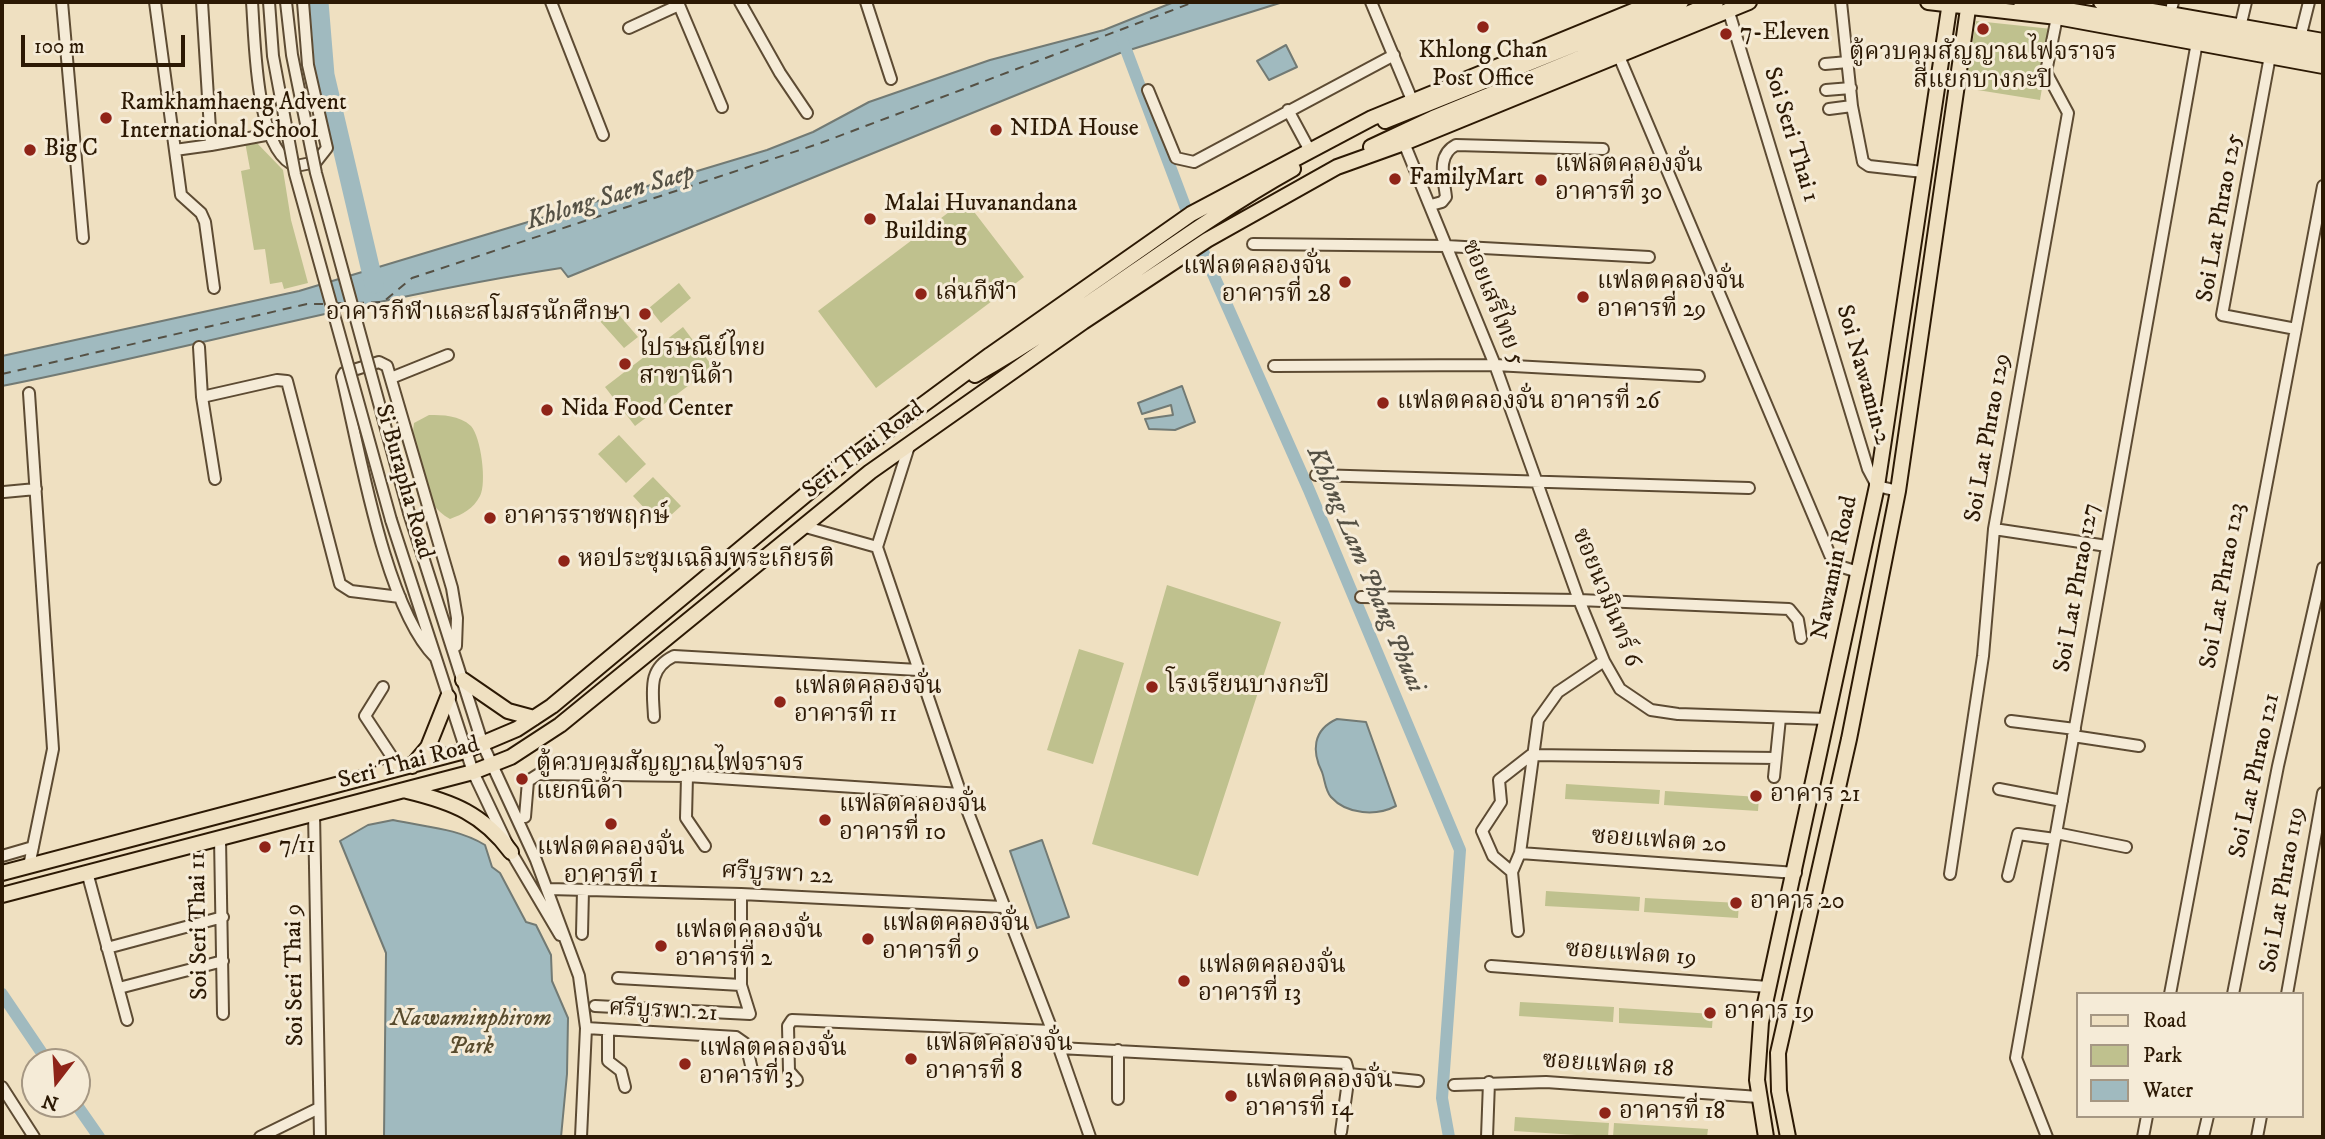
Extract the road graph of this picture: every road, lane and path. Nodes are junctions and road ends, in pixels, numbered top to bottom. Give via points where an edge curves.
1 (62, 2) edge
2 (155, 2) edge
3 (201, 2) edge
4 (252, 2) edge
5 (269, 2) edge
6 (286, 2) edge
7 (303, 2) edge
8 (551, 2) edge
9 (740, 2) edge
10 (866, 2) edge
11 (1371, 2) edge
12 (1655, 2) edge
13 (1681, 2) edge
14 (1749, 2) edge
15 (1841, 2) edge
16 (1928, 2) edge
17 (2021, 2) edge
18 (2101, 2) edge
19 (2145, 2) edge
20 (2246, 2) edge
21 (2309, 2) edge
22 (678, 3) edge
23 (1950, 3) edge
24 (1969, 4) edge
25 (2172, 4) edge
26 (1722, 5) edge
27 (2057, 17) junction
28 (2242, 19) junction
29 (629, 28) dead end
30 (2302, 30) junction
31 (2323, 34) edge
32 (2323, 41) edge
33 (2197, 42) junction
34 (1618, 54) junction
35 (2323, 54) edge
36 (1394, 55) junction
37 (2270, 56) junction
38 (1848, 62) junction
39 (1825, 64) dead end
40 (2323, 66) edge
41 (891, 79) dead end
42 (1851, 88) junction
43 (1147, 90) dead end
44 (1826, 90) dead end
45 (1412, 100) junction
46 (1852, 106) junction
47 (722, 107) dead end
48 (1829, 108) dead end
49 (1288, 110) junction
50 (807, 113) dead end
51 (271, 134) junction
52 (603, 135) dead end
53 (1930, 137) junction
54 (1950, 140) junction
55 (1404, 143) junction
56 (211, 145) junction
57 (1308, 149) junction
58 (1603, 149) dead end
59 (175, 150) junction
60 (1337, 167) junction
61 (1923, 172) junction
62 (2323, 186) edge
63 (1431, 205) junction
64 (83, 238) dead end
65 (1253, 244) dead end
66 (1446, 246) junction
67 (1649, 257) dead end
68 (1811, 274) joint
69 (214, 288) dead end
70 (2296, 329) junction
71 (199, 347) dead end
72 (448, 355) dead end
73 (1495, 365) junction
74 (1274, 366) dead end
75 (1699, 376) dead end
76 (391, 378) junction
77 (29, 393) dead end
78 (202, 397) junction
79 (928, 400) junction
80 (911, 442) junction
81 (1316, 475) dead end
82 (215, 479) dead end
83 (1536, 481) junction
84 (1877, 486) junction
85 (1749, 488) dead end
86 (36, 489) junction
87 (1898, 491) junction
88 (4, 492) dead end
89 (802, 526) junction
90 (1994, 529) junction
91 (2107, 546) junction
92 (877, 547) junction
93 (2323, 568) edge
94 (1858, 572) junction
95 (400, 597) junction
96 (1361, 597) dead end
97 (1579, 600) junction
98 (1801, 638) dead end
99 (456, 655) junction
100 (435, 657) junction
101 (1604, 661) junction
102 (918, 670) junction
103 (463, 680) junction
104 (383, 687) dead end
105 (448, 696) junction
106 (654, 717) dead end
107 (534, 718) junction
108 (1780, 718) junction
109 (1827, 719) junction
110 (2011, 721) dead end
111 (2074, 733) junction
112 (483, 746) junction
113 (2139, 747) dead end
114 (465, 751) junction
115 (1531, 755) junction
116 (1776, 758) junction
117 (491, 766) junction
118 (406, 768) junction
119 (473, 772) junction
120 (687, 776) junction
121 (1774, 777) dead end
122 (1999, 789) dead end
123 (402, 790) junction
124 (2323, 793) edge
125 (961, 794) junction
126 (2062, 802) junction
127 (314, 813) junction
128 (525, 817) dead end
129 (2055, 836) junction
130 (220, 838) junction
131 (705, 846) dead end
132 (33, 847) junction
133 (2126, 847) dead end
134 (512, 852) junction
135 (1520, 853) junction
136 (2, 856) edge
137 (29, 866) junction
138 (87, 872) junction
139 (1512, 872) junction
140 (2, 873) edge
141 (1796, 873) junction
142 (1951, 874) dead end
143 (2008, 876) dead end
144 (549, 889) junction
145 (583, 890) junction
146 (741, 894) junction
147 (2, 895) edge
148 (1003, 907) junction
149 (223, 917) junction
150 (1518, 931) dead end
151 (582, 934) dead end
152 (107, 948) junction
153 (569, 949) junction
154 (223, 961) junction
155 (1491, 966) dead end
156 (618, 978) dead end
157 (741, 985) junction
158 (1768, 987) junction
159 (119, 988) junction
160 (2170, 992) edge
161 (2233, 992) edge
162 (2287, 992) edge
163 (595, 1006) dead end
164 (223, 1014) dead end
165 (127, 1020) dead end
166 (586, 1028) junction
167 (608, 1031) junction
168 (1052, 1031) junction
169 (1059, 1048) junction
170 (1118, 1050) junction
171 (753, 1074) dead end
172 (1349, 1074) junction
173 (797, 1080) dead end
174 (1418, 1082) dead end
175 (1489, 1082) junction
176 (1454, 1085) dead end
177 (2, 1087) edge
178 (625, 1087) dead end
179 (1759, 1097) junction
180 (1118, 1099) dead end
181 (319, 1108) junction
182 (2147, 1118) edge
183 (2208, 1118) edge
184 (2261, 1118) edge
185 (1341, 1132) dead end
186 (34, 1137) edge
187 (260, 1137) edge
188 (320, 1137) edge
189 (580, 1137) edge
190 (1090, 1137) edge
191 (1487, 1137) edge
192 (1766, 1137) edge
193 (1788, 1137) edge
194 (2047, 1137) edge
195 (2143, 1137) edge
196 (2203, 1137) edge
197 (2257, 1137) edge

1 - 64 street
2 - 59 street
3 - 56 street
4 - 51 street via 258,78
5 - 100 street, Si Burapha Road, bridge via 273,55 295,174 391,520
6 - 99 street, Si Burapha Road, bridge via 316,173 409,513
7 - 51 street via 308,65 327,148 316,162 296,166 279,155
8 - 52 street
9 - 50 street
10 - 41 street
11 - 36 street
12 - 45 main road, Seri Thai Road
13 - 79 main road via 1351,138 1228,207 1011,354
14 - 26 main road, Seri Thai Road
15 - 38 street
16 - 23 main road
17 - 35 main road
18 - 32 main road
19 - 25 main road
20 - 28 street
21 - 30 street
22 - 29 street
22 - 47 street
23 - 24 main road
23 - 53 main road, Nawamin Road
24 - 27 main road
24 - 54 main road, Nawamin Road
25 - 28 main road
26 - 34 main road, Seri Thai Road
26 - 60 main road via 1414,126
26 - 68 street, Soi Seri Thai 1
27 - 33 main road
27 - 90 street, Soi Lat Phrao 129 via 2046,72 2068,113
28 - 30 main road
30 - 31 main road
33 - 37 main road
33 - 91 street, Soi Lat Phrao 127
34 - 55 main road, Seri Thai Road
34 - 94 street via 1830,555 1839,566
36 - 45 street
36 - 49 street
37 - 40 main road
37 - 70 street, Soi Lat Phrao 125 via 2222,315
38 - 39 street
38 - 42 street
42 - 44 street
42 - 46 street
43 - 49 street via 1176,158 1184,162 1194,162
45 - 57 main road, Seri Thai Road
46 - 48 street
46 - 61 street via 1864,164
49 - 57 street
51 - 56 street
53 - 54 main road
53 - 61 main road, Nawamin Road
54 - 87 main road, Nawamin Road
55 - 60 main road, Seri Thai Road
55 - 63 street, ซอยเสรีไทย 5
56 - 59 street
57 - 79 main road, Seri Thai Road via 1191,214
58 - 63 street via 1456,145 1442,162 1446,197
59 - 69 street via 181,195 205,222
60 - 80 main road, Seri Thai Road via 1186,253
61 - 84 main road, Nawamin Road
62 - 70 street, Soi Lat Phrao 123
63 - 66 street, ซอยเสรีไทย 5
65 - 66 street
66 - 67 street
66 - 73 street, ซอยเสรีไทย 5
68 - 84 street, Soi Nawamin 2 via 1868,469
70 - 160 street, Soi Lat Phrao 123
71 - 78 street
72 - 76 street
73 - 74 street
73 - 75 street
73 - 83 street, ซอยเสรีไทย 5
76 - 95 street via 387,366 379,362 342,377 376,522
76 - 99 street via 452,589
77 - 86 street
78 - 82 street
78 - 95 street via 287,381 340,584 351,591
79 - 107 main road, Seri Thai Road
80 - 89 main road, Seri Thai Road
80 - 92 street
81 - 83 street
83 - 85 street
83 - 97 street, ซอยนวมินทร์ 6
84 - 87 street
84 - 94 main road, Nawamin Road
86 - 88 street
86 - 132 street via 53,749
87 - 193 main road, Nawamin Road via 1849,739 1778,1053
89 - 92 street
89 - 117 main road, Seri Thai Road via 560,725
90 - 91 street
90 - 142 street, Soi Lat Phrao 129 via 1983,656
91 - 111 street, Soi Lat Phrao 127
92 - 102 street
93 - 161 street, Soi Lat Phrao 121
94 - 109 main road, Nawamin Road
95 - 100 street via 423,645
96 - 97 street
97 - 98 street via 1789,609 1798,620
97 - 101 street, ซอยนวมินทร์ 6
99 - 103 street, Si Burapha Road
100 - 105 street, Si Burapha Road
101 - 108 street, ซอยนวมินทร์ 6 via 1620,689 1651,710
101 - 115 street via 1545,706
102 - 106 street via 674,656 660,664 653,677
102 - 125 street
103 - 107 main road via 508,711
103 - 112 street, Si Burapha Road
104 - 118 street via 365,716
105 - 114 street, Si Burapha Road
105 - 118 main road via 428,747
107 - 112 main road, Seri Thai Road
108 - 109 street, ซอยนวมินทร์ 6
108 - 116 street
109 - 141 main road, Nawamin Road
110 - 111 street
111 - 113 street
111 - 126 street, Soi Lat Phrao 127
112 - 114 main road, Seri Thai Road
112 - 117 street, Si Burapha Road
114 - 118 main road, Seri Thai Road
114 - 119 street, Si Burapha Road
115 - 116 street
115 - 135 street
115 - 139 street via 1499,780 1501,802 1482,831 1493,856
116 - 121 street
117 - 119 main road, Seri Thai Road
117 - 144 street, Si Burapha Road
118 - 137 main road, Seri Thai Road
119 - 123 main road, Seri Thai Road
119 - 134 street, Si Burapha Road
120 - 125 street
120 - 128 street via 540,774 528,781
120 - 131 street via 686,818
122 - 126 street
123 - 127 main road, Seri Thai Road
123 - 134 main road via 430,796 482,819
124 - 162 street, Soi Lat Phrao 119
125 - 148 street
126 - 129 street, Soi Lat Phrao 127
127 - 130 main road, Seri Thai Road
127 - 181 street, Soi Seri Thai 9
129 - 133 street
129 - 143 street via 2018,834
129 - 194 street, Soi Lat Phrao 127 via 2016,1058
130 - 138 main road, Seri Thai Road
130 - 149 street, Soi Seri Thai 11
132 - 136 street
132 - 137 street
134 - 153 street, Si Burapha Road
135 - 139 street
135 - 141 street, ซอยแฟลต 20
137 - 140 main road, Seri Thai Road
138 - 147 main road, Seri Thai Road
138 - 152 street
139 - 150 street
141 - 158 main road, Nawamin Road
144 - 145 street, ศรีบูรพา 22
144 - 153 street, Si Burapha Road
145 - 146 street, ศรีบูรพา 22
145 - 151 street
146 - 148 street, ศรีบูรพา 22
146 - 157 street
148 - 168 street
149 - 152 street
149 - 154 street, Soi Seri Thai 11
152 - 159 street
153 - 166 street, Si Burapha Road via 579,976
154 - 159 street
154 - 164 street, Soi Seri Thai 11
155 - 158 street, ซอยแฟลต 19
156 - 157 street
157 - 163 street via 750,1014
158 - 179 main road, Nawamin Road via 1758,1053
159 - 165 street
166 - 167 street, ศรีบูรพา 21
166 - 189 street, Si Burapha Road
167 - 171 street, ศรีบูรพา 21 via 736,1037 746,1044
167 - 178 street via 608,1061 621,1071
168 - 169 street
168 - 173 street via 792,1020 788,1026 789,1071
169 - 170 street
169 - 190 street
170 - 172 street via 1346,1063
170 - 180 street
172 - 174 street
172 - 185 street
175 - 176 street, ซอยแฟลต 18
175 - 179 street, ซอยแฟลต 18
175 - 191 street
177 - 186 street
179 - 192 main road, Nawamin Road
181 - 187 street
181 - 188 street, Soi Seri Thai 9
182 - 195 street
183 - 196 street
184 - 197 street

